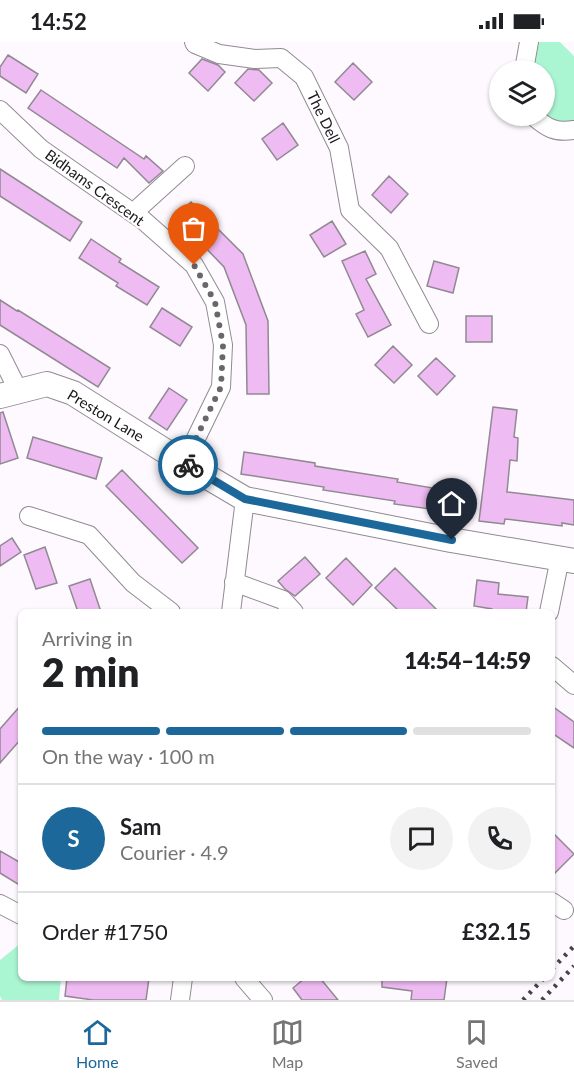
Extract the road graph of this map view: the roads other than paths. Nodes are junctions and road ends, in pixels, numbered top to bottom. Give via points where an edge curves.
1 (194, 42) edge
2 (529, 42) edge
3 (526, 60) edge
4 (0, 110) edge
5 (545, 126) edge
6 (574, 130) edge
7 (184, 166) dead end
8 (133, 213) junction
9 (429, 324) dead end
10 (0, 354) edge
11 (9, 393) edge
12 (184, 463) junction
13 (245, 499) junction
14 (29, 516) dead end
15 (567, 560) edge
16 (234, 582) junction
17 (167, 609) edge
18 (231, 609) edge
19 (291, 609) edge
20 (550, 609) edge
21 (555, 669) edge
22 (574, 686) edge
23 (0, 904) edge
24 (18, 913) edge
25 (183, 981) edge
26 (247, 981) edge
27 (180, 1000) edge
28 (263, 1000) edge

1 - 9 street, The Dell via 219,54 281,58 304,76 339,147 350,210 389,248
2 - 3 street
4 - 8 street, Bidhams Crescent via 41,149
5 - 6 street via 561,132
7 - 8 street
8 - 12 street, Bidhams Crescent via 194,265 215,302 223,345 221,387
10 - 11 street, Preston Lane
11 - 12 street, Preston Lane via 47,384 73,393
12 - 13 street, Preston Lane
13 - 15 street, Preston Lane
13 - 16 street
14 - 17 street via 89,535 134,583
15 - 20 street
16 - 18 street
16 - 19 street via 283,600
21 - 22 street
23 - 24 street
25 - 27 street
26 - 28 street

